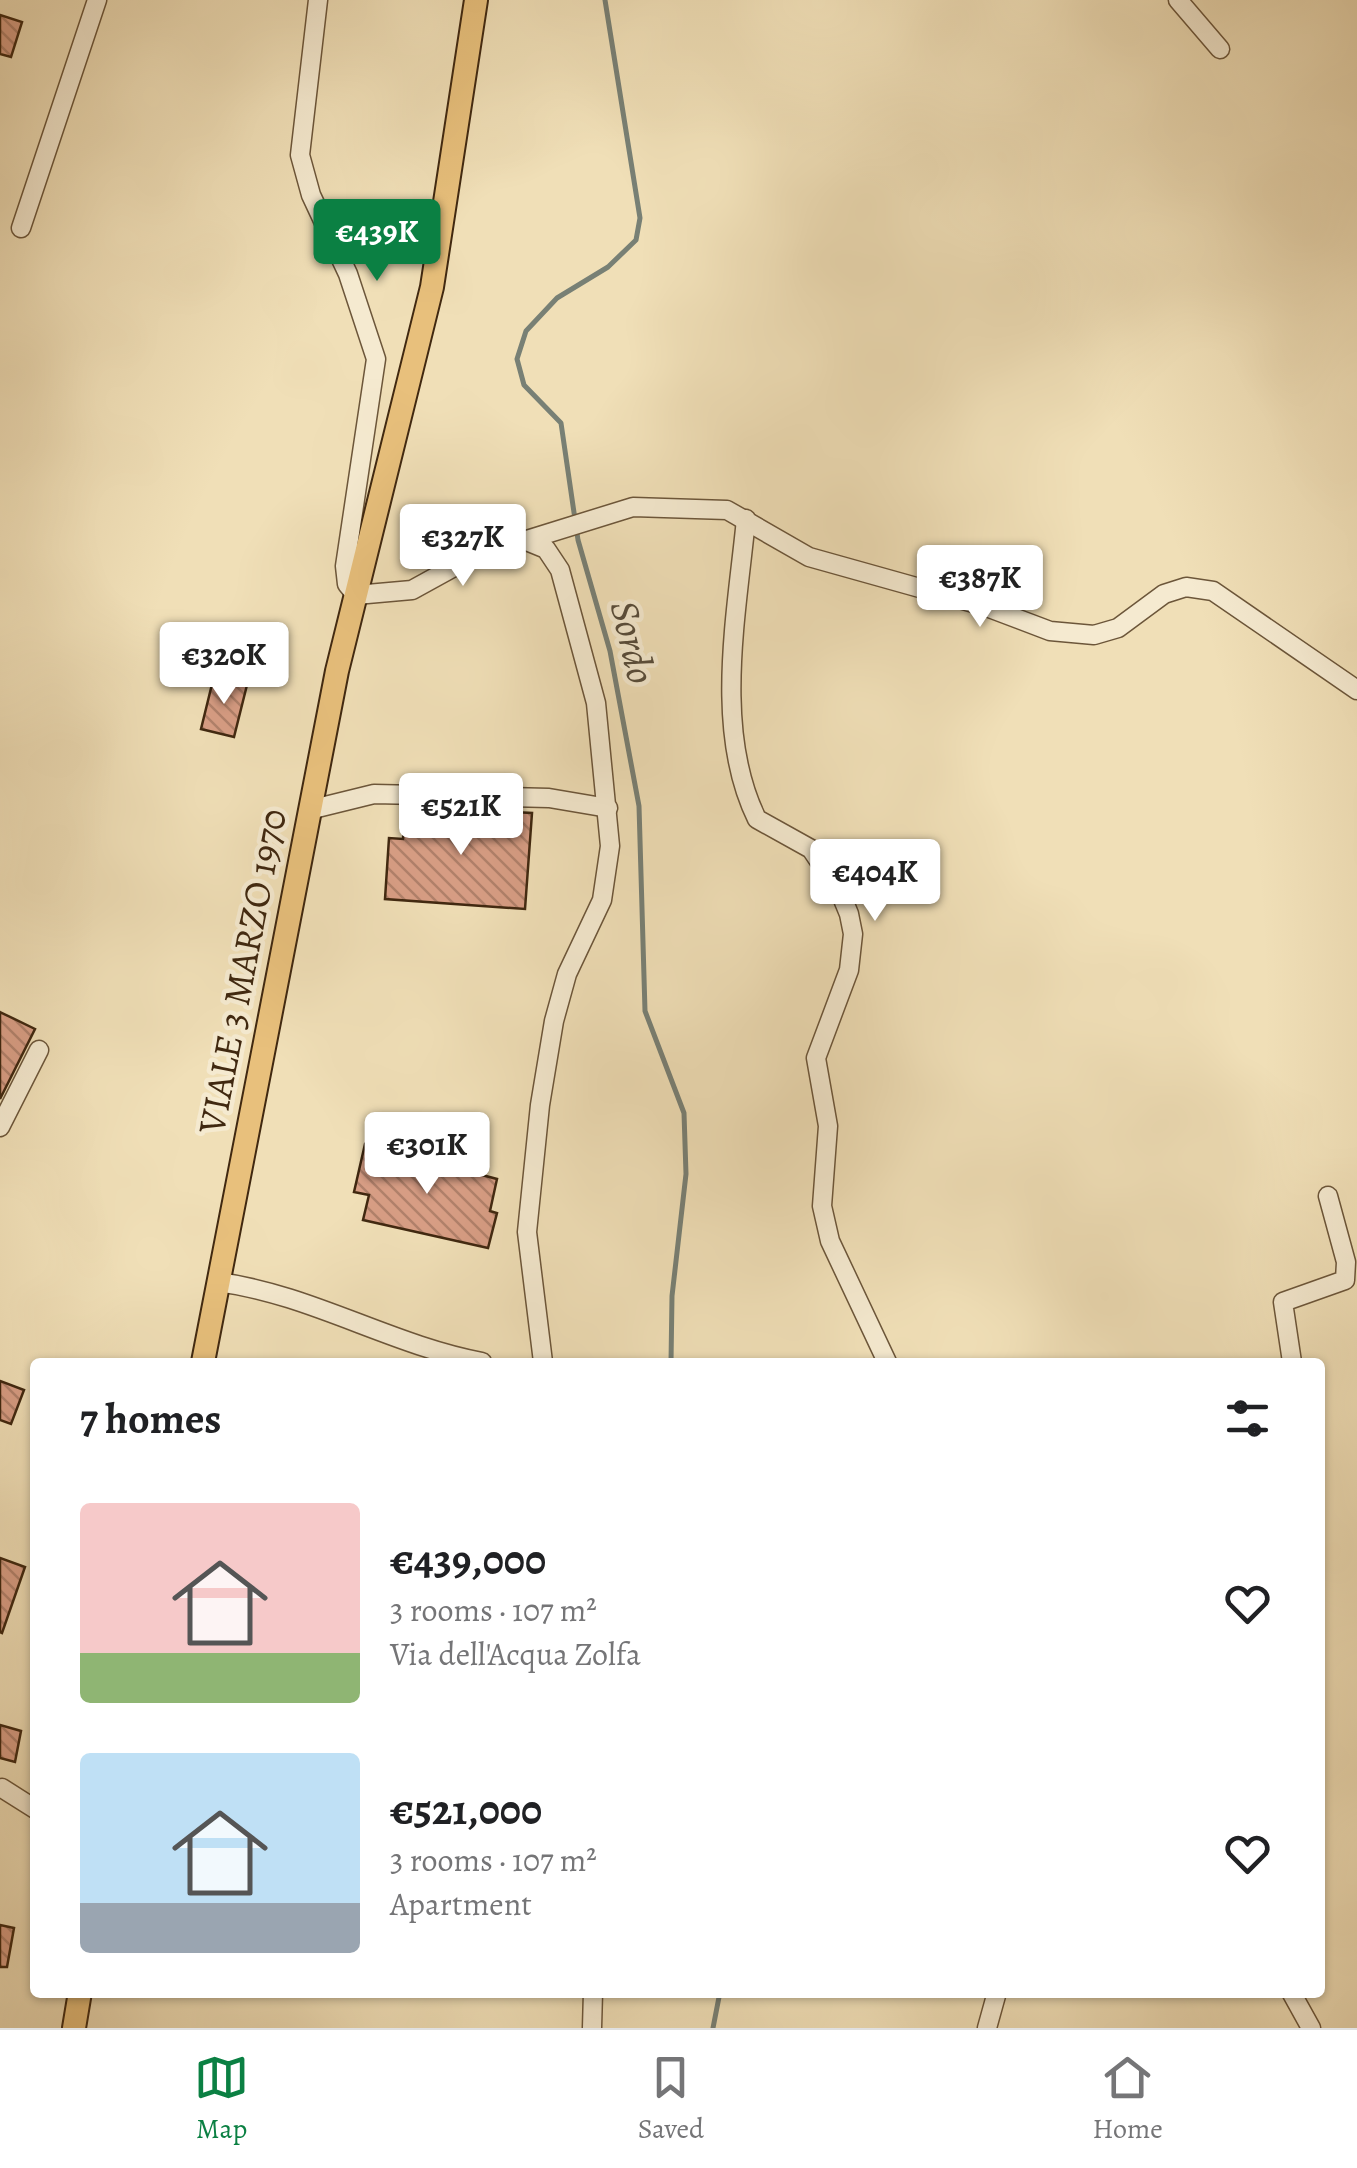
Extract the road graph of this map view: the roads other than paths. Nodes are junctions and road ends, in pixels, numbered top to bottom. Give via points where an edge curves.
1 (97, 0) edge
2 (318, 0) edge
3 (476, 0) edge
4 (1178, 0) edge
5 (1220, 49) dead end
6 (21, 228) dead end
7 (746, 519) junction
8 (523, 540) junction
9 (356, 595) junction
10 (1357, 690) edge
11 (608, 808) junction
12 (309, 810) junction
13 (39, 1050) dead end
14 (0, 1127) edge
15 (1328, 1196) dead end
16 (218, 1282) junction
17 (204, 1358) edge
18 (461, 1358) edge
19 (543, 1358) edge
20 (885, 1358) edge
21 (1291, 1358) edge
22 (1, 1788) edge
23 (30, 1790) edge
24 (30, 1806) edge
25 (79, 1998) edge
26 (594, 1998) edge
27 (996, 1998) edge
28 (1295, 1998) edge
29 (74, 2028) edge
30 (592, 2028) edge
31 (987, 2028) edge
32 (1310, 2028) edge

1 - 6 street
2 - 9 street via 300,155 376,358 345,566
3 - 9 main road, VIALE 3 MARZO 1970 via 432,287
4 - 5 street
7 - 8 street via 727,510 633,507
7 - 10 street via 808,557 1050,631 1094,635 1118,628 1164,594 1213,591
7 - 20 street via 732,671 736,738 757,819 810,849 849,914 849,970 816,1058 828,1126 822,1206 830,1240
8 - 9 street via 472,557 412,590
8 - 11 street via 546,549 560,570 596,702
9 - 12 main road, VIALE 3 MARZO 1970
11 - 12 street via 549,798 374,794
11 - 19 street via 602,900 567,974 540,1106 527,1232
12 - 16 main road, VIALE 3 MARZO 1970
13 - 14 street
15 - 21 street via 1345,1280 1283,1302
16 - 17 main road, VIALE 3 MARZO 1970
16 - 18 street via 264,1288
22 - 23 street
22 - 24 street
25 - 29 main road
26 - 30 street
27 - 31 street
28 - 32 street

